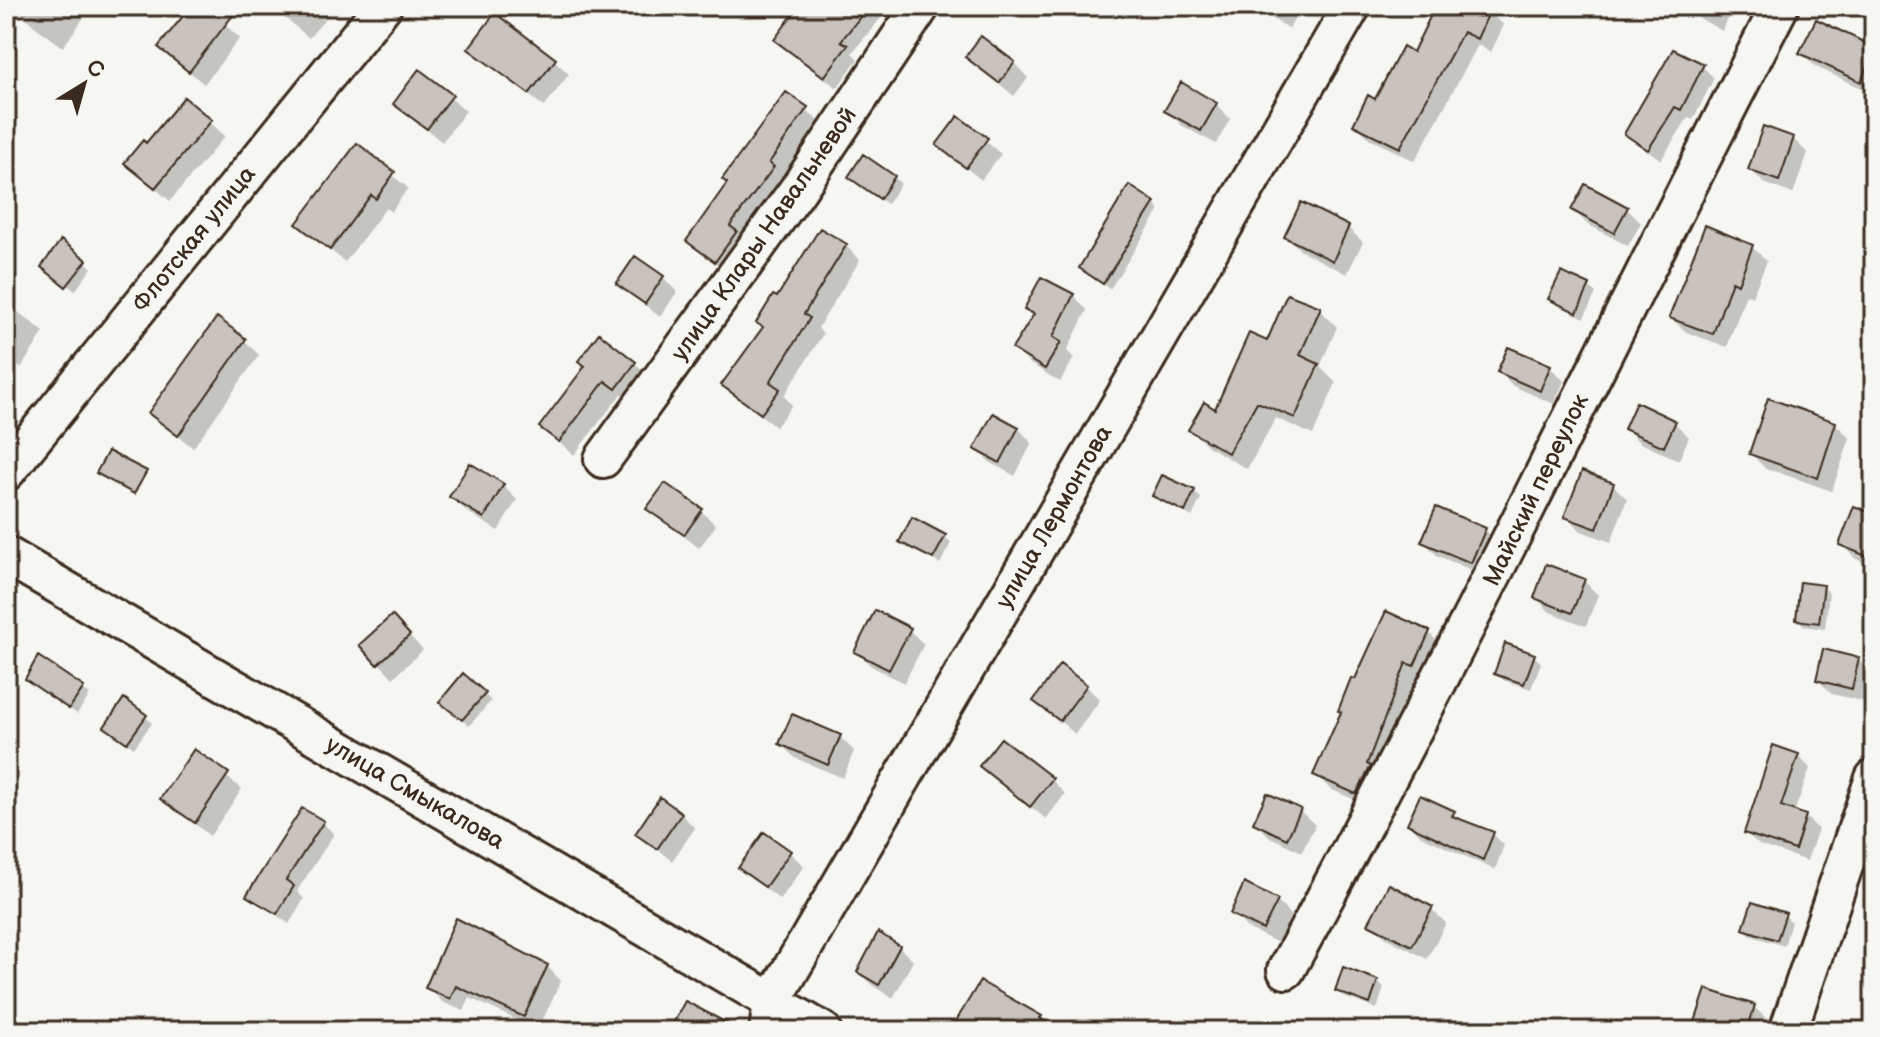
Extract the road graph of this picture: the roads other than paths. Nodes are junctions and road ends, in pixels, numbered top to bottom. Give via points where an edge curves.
1 (383, 6) edge
2 (921, 6) edge
3 (1352, 6) edge
4 (1780, 6) edge
5 (603, 459) dead end
6 (6, 472) edge
7 (6, 555) edge
8 (1874, 778) edge
9 (1286, 970) dead end
10 (770, 1016) edge
11 (823, 1031) edge
12 (1788, 1031) edge

1 - 6 street, Флотская улица
2 - 5 street, улица Клары Навальневой via 797,191
3 - 10 street, улица Лермонтова
4 - 9 street, Майский переулок via 1448,667
7 - 10 street, улица Смыкалова
8 - 12 street
10 - 11 street, улица Смыкалова

